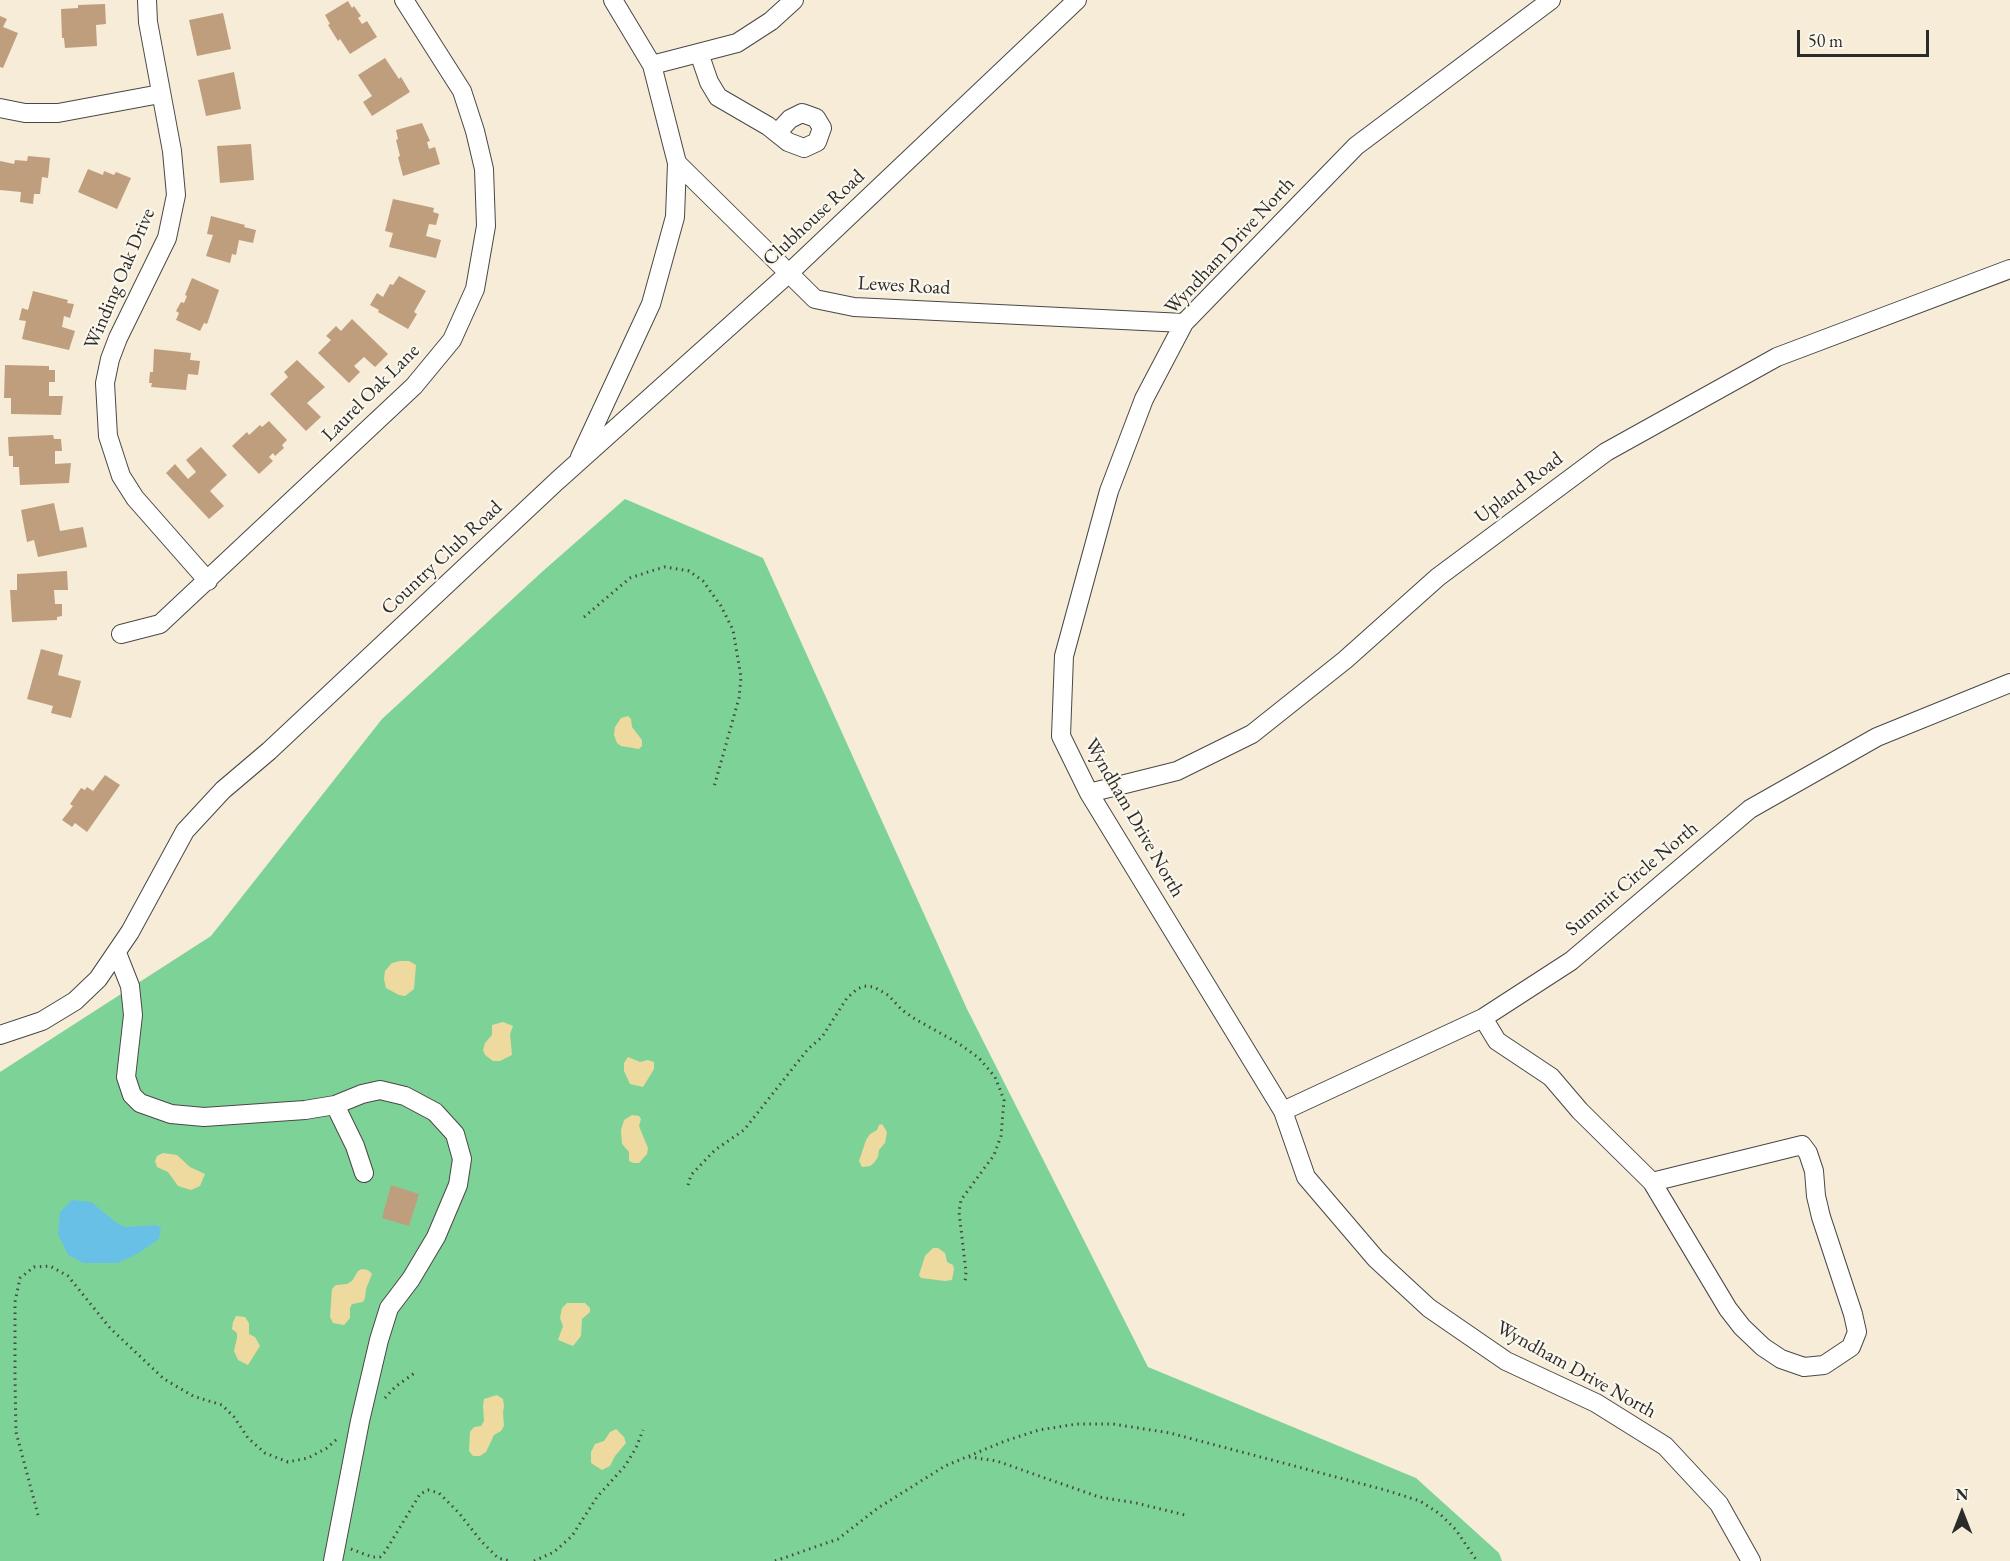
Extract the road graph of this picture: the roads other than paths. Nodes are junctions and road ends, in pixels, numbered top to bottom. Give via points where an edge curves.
1 (147, 0) edge
2 (404, 0) edge
3 (613, 0) edge
4 (794, 0) edge
5 (1077, 0) edge
6 (1551, 0) edge
7 (699, 53) junction
8 (652, 65) junction
9 (160, 94) junction
10 (0, 108) edge
11 (777, 133) dead end
12 (677, 163) junction
13 (2010, 269) edge
14 (789, 273) junction
15 (1184, 324) junction
16 (577, 463) junction
17 (208, 581) junction
18 (121, 634) dead end
19 (2010, 683) edge
20 (1089, 793) junction
21 (117, 953) junction
22 (1483, 1018) junction
23 (0, 1035) edge
24 (335, 1105) junction
25 (1283, 1111) junction
26 (364, 1173) dead end
27 (1652, 1182) junction
28 (334, 1552) edge
29 (1751, 1561) edge

1 - 9 street, Winding Oak Drive
2 - 17 street, Laurel Oak Lane via 462,91 476,131 484,169 486,226 475,289 452,340 414,386
3 - 8 street, Country Club Road
4 - 7 street via 737,43
5 - 14 street, Clubhouse Road
6 - 15 street, Wyndham Drive North via 1356,146
7 - 8 street
7 - 11 street via 718,97
8 - 12 street, Country Club Road
9 - 10 street via 58,113
9 - 17 street, Winding Oak Drive via 172,151 175,203 166,238 110,359 105,383 107,428 121,476 135,498
12 - 14 street, Lewes Road
12 - 16 street, Country Club Road via 675,217 651,304
13 - 20 street, Upland Road via 1777,357 1606,453 1438,577 1252,734 1177,771
14 - 15 street, Lewes Road via 815,299 854,307
14 - 16 street, Clubhouse Road
15 - 20 street, Wyndham Drive North via 1144,399 1108,491 1064,656 1061,736
16 - 21 street, Country Club Road via 224,790 185,831
17 - 18 street, Laurel Oak Lane via 160,624
19 - 22 street, Summit Circle North via 1880,736 1750,809 1571,961
20 - 25 street, Wyndham Drive North
21 - 23 street, Country Club Road via 75,1001 42,1021
21 - 24 street via 130,986 133,1015 126,1077 132,1095 140,1103 171,1114 204,1117
22 - 25 street, Summit Circle North
22 - 27 street via 1497,1041 1551,1077
24 - 26 street via 356,1146
24 - 28 street via 380,1090 405,1096 435,1112 455,1134 462,1159 458,1185 436,1237 389,1308 360,1421
25 - 29 street, Wyndham Drive North via 1306,1177 1377,1259 1429,1308 1506,1361 1596,1403 1665,1446 1719,1504
27 - 27 street via 1728,1309 1763,1347 1804,1367 1824,1365 1851,1347 1857,1332 1853,1314 1821,1217 1814,1171 1802,1145

